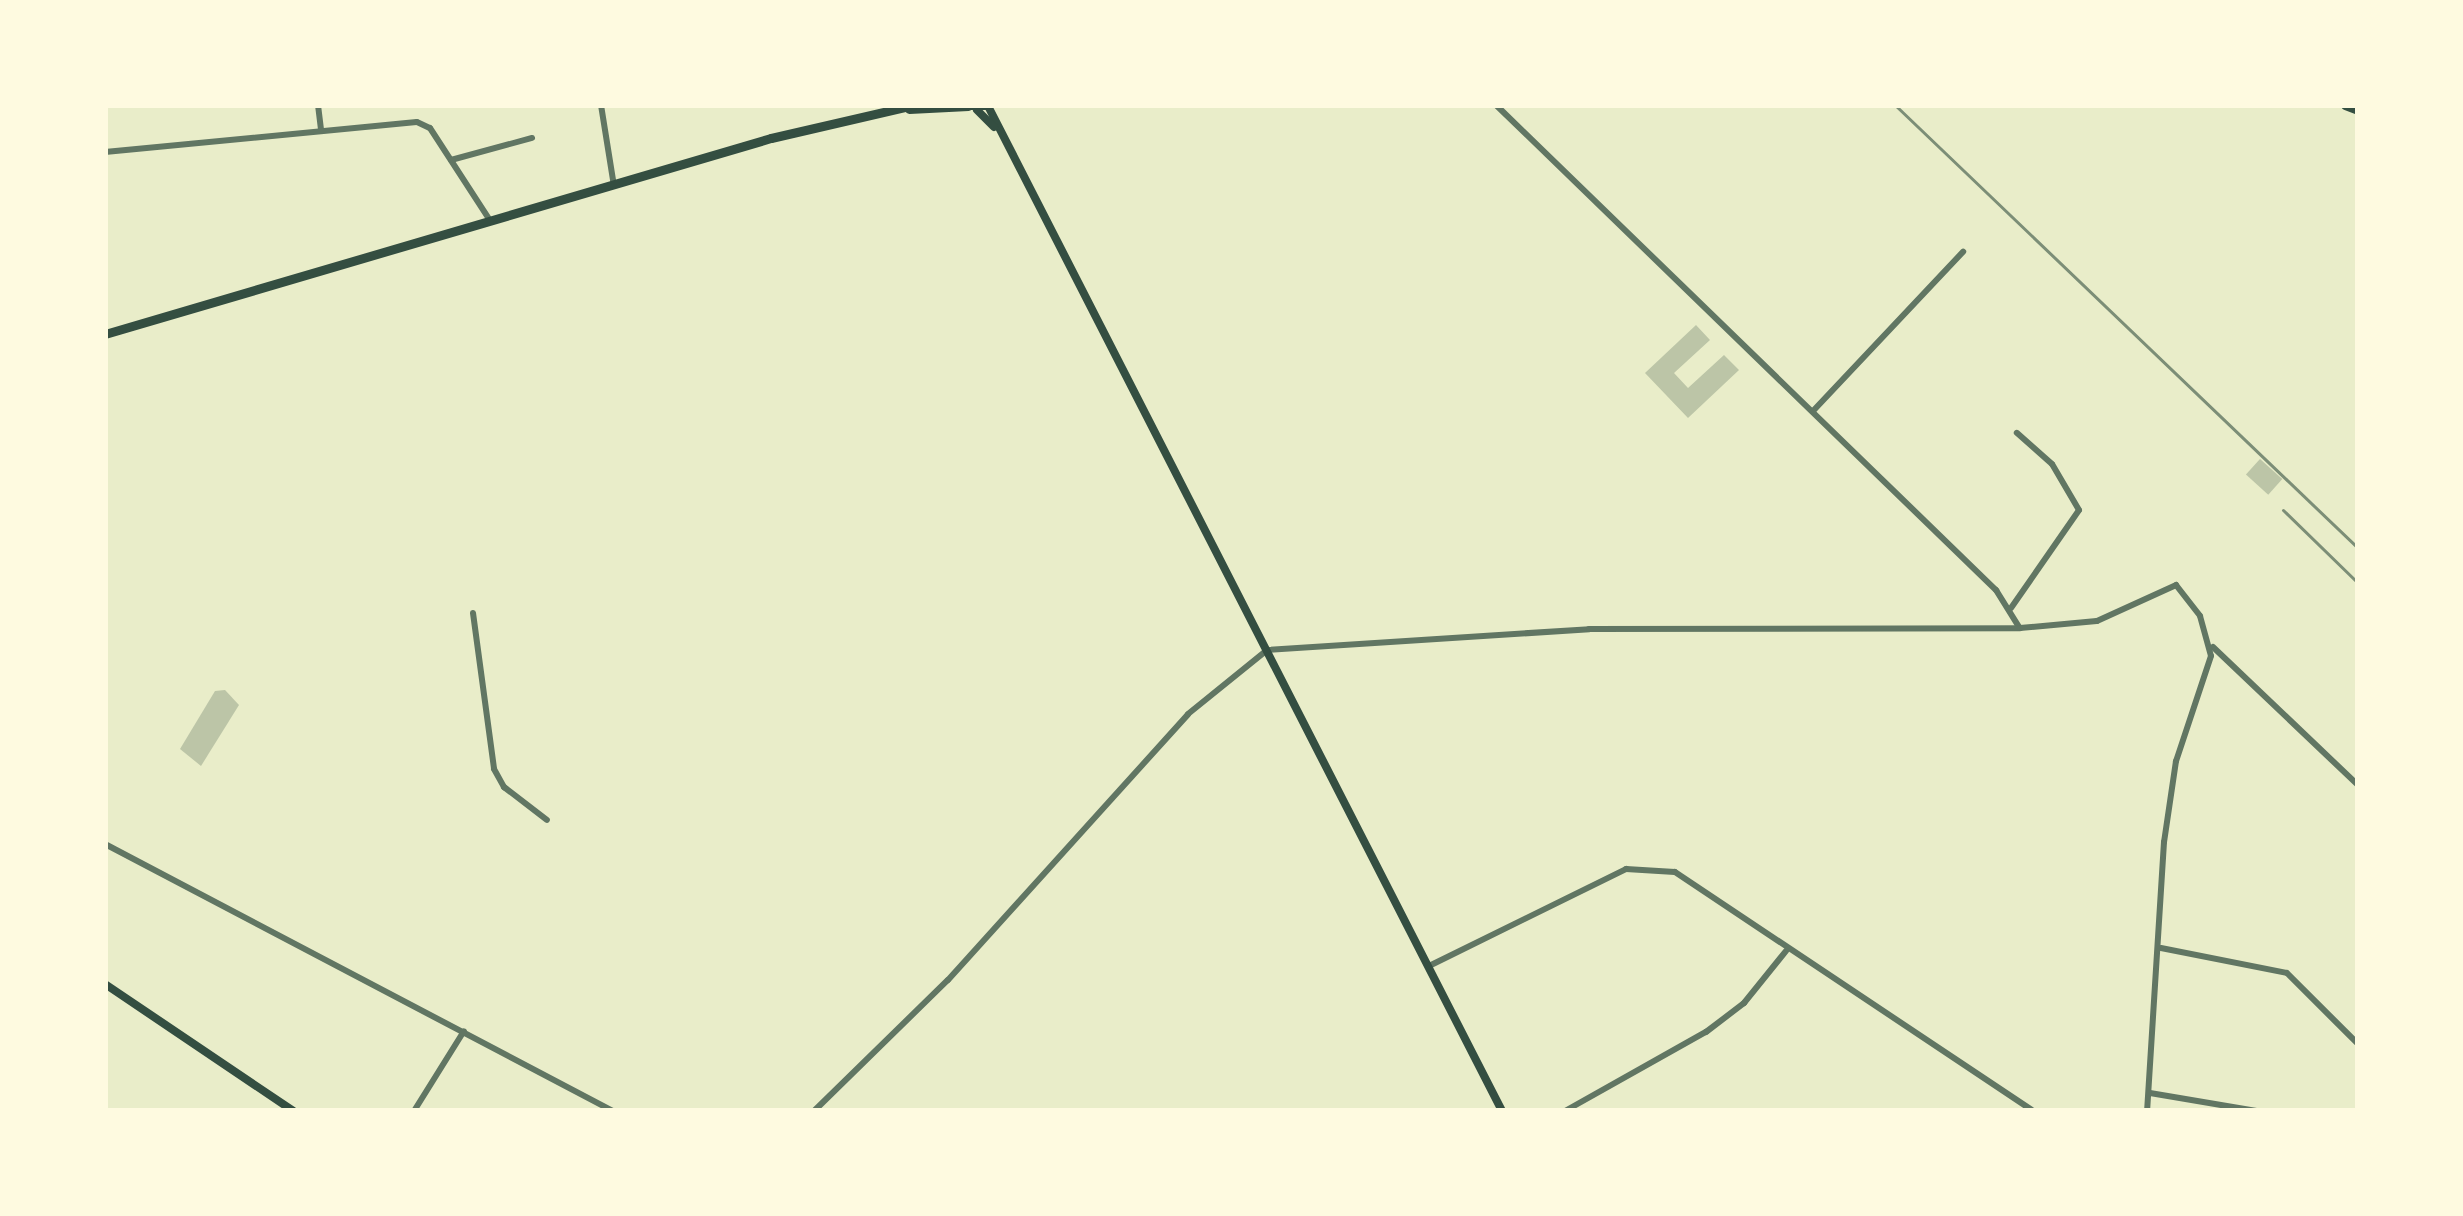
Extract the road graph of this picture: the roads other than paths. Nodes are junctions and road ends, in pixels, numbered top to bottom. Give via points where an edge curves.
1 (318, 105) edge
2 (601, 105) edge
3 (1496, 105) edge
4 (2345, 105) edge
5 (978, 106) edge
6 (909, 107) edge
7 (2358, 110) edge
8 (320, 129) junction
9 (532, 138) dead end
10 (105, 152) edge
11 (451, 160) junction
12 (614, 186) junction
13 (490, 219) junction
14 (1964, 252) dead end
15 (105, 334) edge
16 (1813, 411) junction
17 (2017, 433) dead end
18 (2011, 608) junction
19 (473, 613) dead end
20 (2020, 628) junction
21 (2210, 645) junction
22 (1268, 650) junction
23 (2358, 785) edge
24 (548, 820) dead end
25 (105, 844) edge
26 (2161, 948) junction
27 (1786, 951) junction
28 (1429, 966) junction
29 (105, 984) edge
30 (464, 1030) junction
31 (2358, 1044) edge
32 (2150, 1093) junction
33 (292, 1111) edge
34 (414, 1111) edge
35 (614, 1111) edge
36 (814, 1111) edge
37 (1502, 1111) edge
38 (1565, 1111) edge
39 (2034, 1111) edge
40 (2147, 1111) edge
41 (2256, 1111) edge

1 - 8 street
2 - 12 street
3 - 16 street
4 - 7 highway
5 - 6 highway
5 - 22 main road
6 - 12 highway
8 - 10 street
8 - 11 street via 417,122
9 - 11 street
11 - 13 street
12 - 13 highway
13 - 15 highway
14 - 16 street
16 - 18 street
17 - 18 street via 2052,464 2079,510
18 - 20 street
19 - 24 street via 494,769 504,788
20 - 21 street via 2097,621 2180,585
20 - 22 street via 1589,629
21 - 23 street
21 - 26 street via 2176,761
22 - 28 main road
22 - 36 street via 1188,714 948,980
25 - 30 street
26 - 31 street via 2287,973
26 - 32 street
27 - 28 street via 1675,872 1648,866
27 - 38 street via 1744,1003 1706,1032
27 - 39 street
28 - 37 main road
29 - 33 main road
30 - 34 street
30 - 35 street
32 - 40 street
32 - 41 street

